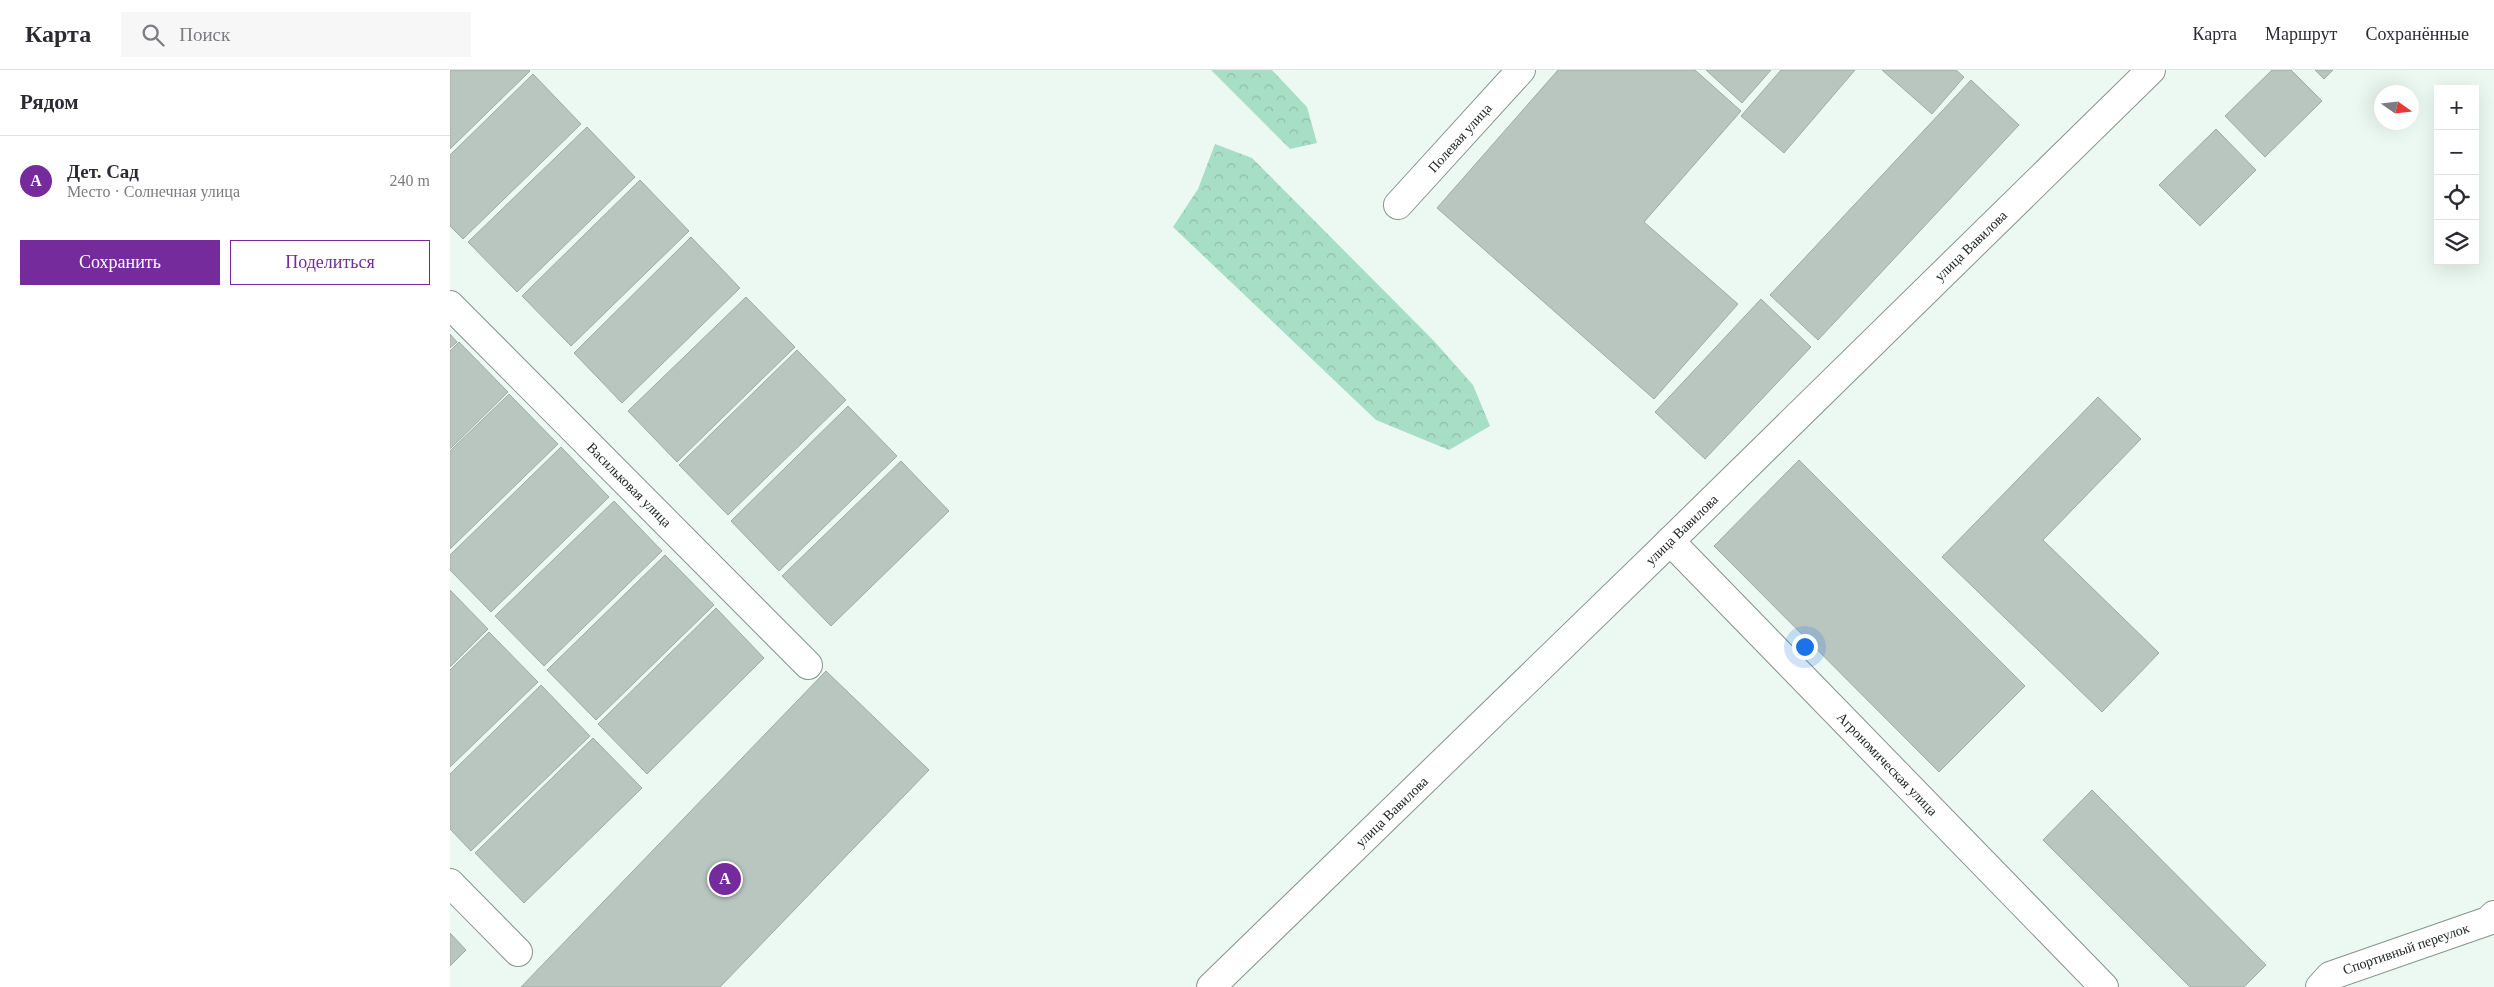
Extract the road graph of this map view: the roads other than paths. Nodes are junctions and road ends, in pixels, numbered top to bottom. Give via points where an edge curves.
1 (1521, 70) edge
2 (2151, 70) edge
3 (1398, 205) dead end
4 (450, 305) edge
5 (1670, 541) junction
6 (808, 665) dead end
7 (450, 882) edge
8 (2494, 915) edge
9 (518, 952) dead end
10 (1211, 987) edge
11 (2104, 987) edge
12 (2320, 987) edge

1 - 3 street, Полевая улица
2 - 5 street, улица Вавилова
4 - 6 street, Васильковая улица
5 - 10 street, улица Вавилова
5 - 11 street, Агрономическая улица
7 - 9 street
8 - 12 street, Спортивный переулок via 2488,921 2330,976

